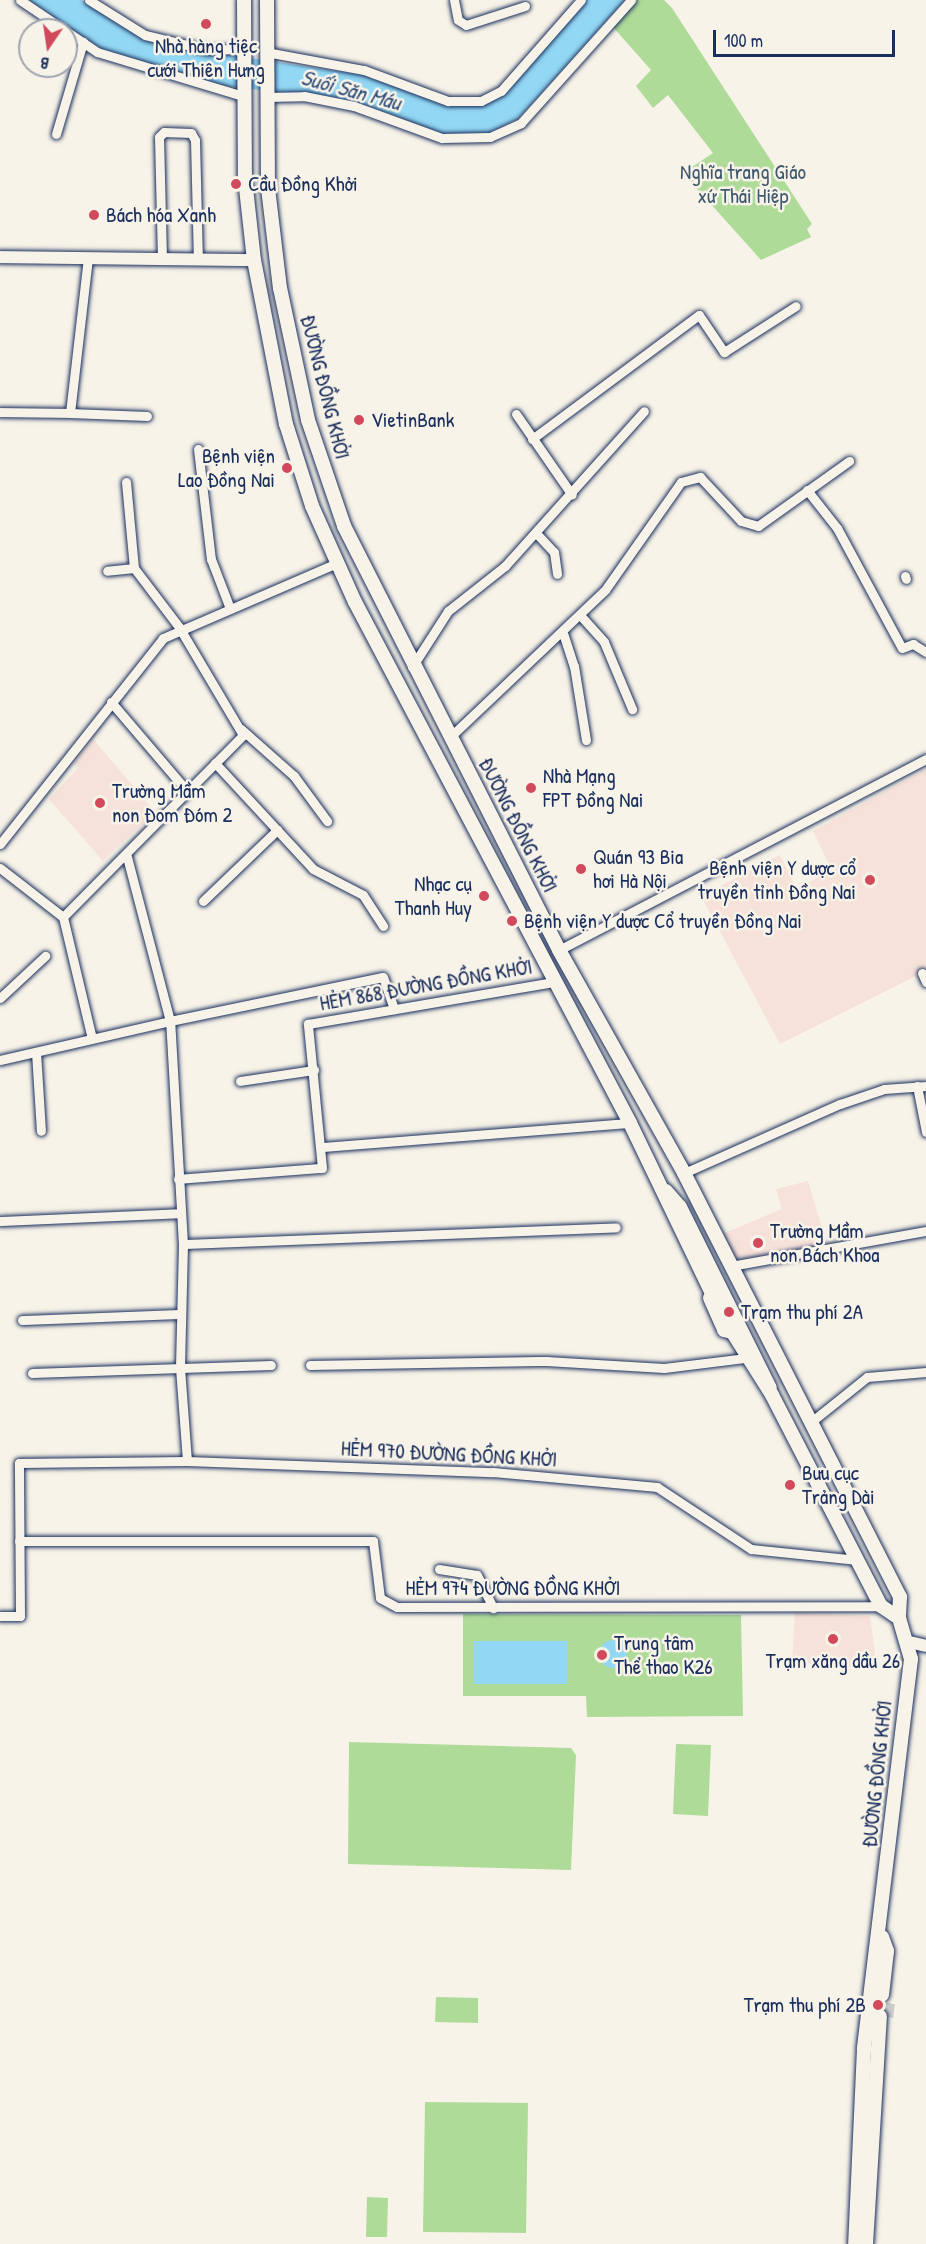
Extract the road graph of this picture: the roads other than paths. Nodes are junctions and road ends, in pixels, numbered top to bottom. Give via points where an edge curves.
1 (20, 0) edge
2 (89, 0) edge
3 (244, 0) edge
4 (267, 0) edge
5 (454, 0) edge
6 (581, 0) edge
7 (628, 1) edge
8 (525, 6) dead end
9 (83, 42) junction
10 (243, 50) junction
11 (266, 53) junction
12 (243, 95) junction
13 (265, 96) junction
14 (56, 134) dead end
15 (0, 257) edge
16 (88, 258) junction
17 (162, 259) junction
18 (198, 259) junction
19 (254, 260) junction
20 (276, 260) junction
21 (796, 306) dead end
22 (644, 411) dead end
23 (0, 412) edge
24 (70, 413) junction
25 (516, 414) dead end
26 (147, 417) dead end
27 (532, 439) junction
28 (198, 449) dead end
29 (849, 461) dead end
30 (126, 482) dead end
31 (807, 490) junction
32 (572, 495) junction
33 (536, 533) junction
34 (337, 563) junction
35 (135, 568) junction
36 (107, 571) dead end
37 (557, 574) dead end
38 (229, 606) junction
39 (580, 615) junction
40 (179, 627) junction
41 (563, 633) junction
42 (926, 652) edge
43 (412, 667) junction
44 (111, 702) junction
45 (632, 709) dead end
46 (241, 729) junction
47 (449, 738) junction
48 (586, 740) dead end
49 (926, 759) edge
50 (215, 763) junction
51 (188, 791) junction
52 (327, 821) dead end
53 (277, 830) junction
54 (0, 844) edge
55 (127, 857) junction
56 (0, 868) edge
57 (203, 901) dead end
58 (63, 917) junction
59 (383, 926) dead end
60 (559, 950) junction
61 (45, 956) dead end
62 (540, 958) junction
63 (553, 982) junction
64 (0, 998) edge
65 (394, 1009) junction
66 (170, 1021) junction
67 (92, 1039) junction
68 (36, 1052) junction
69 (0, 1060) edge
70 (314, 1070) junction
71 (240, 1081) dead end
72 (922, 1086) edge
73 (630, 1123) junction
74 (41, 1131) dead end
75 (926, 1132) edge
76 (324, 1147) junction
77 (684, 1173) junction
78 (178, 1179) junction
79 (662, 1187) junction
80 (180, 1213) junction
81 (0, 1221) edge
82 (616, 1227) dead end
83 (926, 1232) edge
84 (183, 1244) junction
85 (731, 1266) junction
86 (182, 1314) junction
87 (22, 1320) dead end
88 (746, 1358) junction
89 (271, 1365) dead end
90 (309, 1365) dead end
91 (180, 1367) junction
92 (926, 1372) edge
93 (32, 1373) dead end
94 (772, 1395) junction
95 (811, 1422) junction
96 (187, 1461) junction
97 (19, 1541) junction
98 (857, 1560) junction
99 (439, 1569) dead end
100 (900, 1597) junction
101 (881, 1606) junction
102 (493, 1608) junction
103 (0, 1616) edge
104 (899, 1618) junction
105 (909, 1642) junction
106 (926, 1646) edge
107 (882, 1937) junction
108 (885, 1996) tunnel mouth
109 (882, 2020) tunnel mouth
110 (855, 2244) edge
111 (866, 2244) edge

1 - 9 street
2 - 10 street via 145,35 208,50
3 - 10 main road, ĐƯỜNG ĐỒNG KHỞI
4 - 11 main road, ĐƯỜNG ĐỒNG KHỞI
5 - 8 street via 458,20 466,25
6 - 11 street via 501,91 481,101 448,101 364,70
7 - 13 street via 521,123 490,137 442,138 354,106 304,96
9 - 12 street via 129,65
9 - 14 street
10 - 12 main road, ĐƯỜNG ĐỒNG KHỞI
11 - 13 main road, ĐƯỜNG ĐỒNG KHỞI
12 - 19 main road, ĐƯỜNG ĐỒNG KHỞI
13 - 20 main road, ĐƯỜNG ĐỒNG KHỞI
15 - 16 street
16 - 17 street
16 - 24 street
17 - 18 street
17 - 18 street via 159,137 164,132 191,133 195,140
18 - 19 street
19 - 20 main road
19 - 34 main road, ĐƯỜNG ĐỒNG KHỞI via 286,424
20 - 43 main road, ĐƯỜNG ĐỒNG KHỞI via 308,420 324,469 344,526
21 - 27 street via 724,352 699,315
22 - 32 street via 598,458
23 - 24 street
24 - 26 street
25 - 27 street
27 - 32 street
28 - 38 street via 211,559
29 - 31 street
30 - 35 street
31 - 39 street via 765,522 750,526 700,477 681,482 604,590
31 - 42 street via 837,528 902,648 913,644
32 - 33 street
33 - 37 street via 554,552
33 - 43 street via 448,611
34 - 38 street
34 - 62 main road, ĐƯỜNG ĐỒNG KHỞI
35 - 36 street
35 - 40 street
38 - 40 street
39 - 41 street
39 - 45 street via 604,642
40 - 44 street via 163,638
40 - 46 street
41 - 47 street
41 - 48 street via 574,666
43 - 47 main road, ĐƯỜNG ĐỒNG KHỞI
44 - 51 street
44 - 54 street
46 - 50 street via 241,741
46 - 52 street via 294,776
47 - 60 main road, ĐƯỜNG ĐỒNG KHỞI
49 - 60 street
50 - 51 street
50 - 53 street
51 - 55 street
53 - 57 street
53 - 59 street via 313,869 363,895
55 - 58 street
55 - 66 street
56 - 58 street
58 - 67 street
60 - 62 main road
60 - 77 main road, ĐƯỜNG ĐỒNG KHỞI
61 - 64 street
62 - 63 main road, ĐƯỜNG ĐỒNG KHỞI
63 - 65 street, HẺM 868 ĐƯỜNG ĐỒNG KHỞI
63 - 73 main road, ĐƯỜNG ĐỒNG KHỞI
65 - 66 street via 383,977
65 - 70 street, HẺM 868 ĐƯỜNG ĐỒNG KHỞI via 308,1024
66 - 67 street
66 - 78 street
67 - 68 street
68 - 69 street
68 - 74 street
70 - 71 street
70 - 76 street, HẺM 868 ĐƯỜNG ĐỒNG KHỞI
72 - 75 street
72 - 77 street via 840,1104
73 - 76 street
73 - 79 main road, ĐƯỜNG ĐỒNG KHỞI
76 - 78 street via 325,1160 315,1171
77 - 85 main road, ĐƯỜNG ĐỒNG KHỞI
78 - 80 street
79 - 88 main road, ĐƯỜNG ĐỒNG KHỞI via 674,1224 714,1299 724,1330 730,1328
79 - 94 main road, ĐƯỜNG ĐỒNG KHỞI via 680,1207
80 - 81 street
80 - 84 street
82 - 84 street
83 - 85 street
84 - 86 street
85 - 95 main road, ĐƯỜNG ĐỒNG KHỞI
86 - 87 street
86 - 91 street
88 - 90 street via 664,1368 546,1361
88 - 94 main road, ĐƯỜNG ĐỒNG KHỞI
89 - 91 street
91 - 93 street
91 - 96 street
92 - 95 street via 867,1377
94 - 98 main road, ĐƯỜNG ĐỒNG KHỞI
95 - 100 main road, ĐƯỜNG ĐỒNG KHỞI
96 - 97 street, HẺM 970 ĐƯỜNG ĐỒNG KHỞI via 19,1463
96 - 98 street, HẺM 970 ĐƯỜNG ĐỒNG KHỞI via 494,1472 657,1487 751,1549
97 - 102 street, HẺM 974 ĐƯỜNG ĐỒNG KHỞI via 373,1541 380,1598 397,1607
97 - 103 street via 20,1616
98 - 101 main road, ĐƯỜNG ĐỒNG KHỞI
99 - 102 street via 477,1575
100 - 101 main road
100 - 104 main road, ĐƯỜNG ĐỒNG KHỞI
101 - 102 street, HẺM 974 ĐƯỜNG ĐỒNG KHỞI
101 - 104 main road, ĐƯỜNG ĐỒNG KHỞI
104 - 105 main road, ĐƯỜNG ĐỒNG KHỞI
105 - 106 street
105 - 107 main road, ĐƯỜNG ĐỒNG KHỞI
107 - 108 main road, ĐƯỜNG ĐỒNG KHỞI via 887,1948
107 - 110 main road, ĐƯỜNG ĐỒNG KHỞI via 874,1952 860,2096
109 - 111 main road via 875,2070

